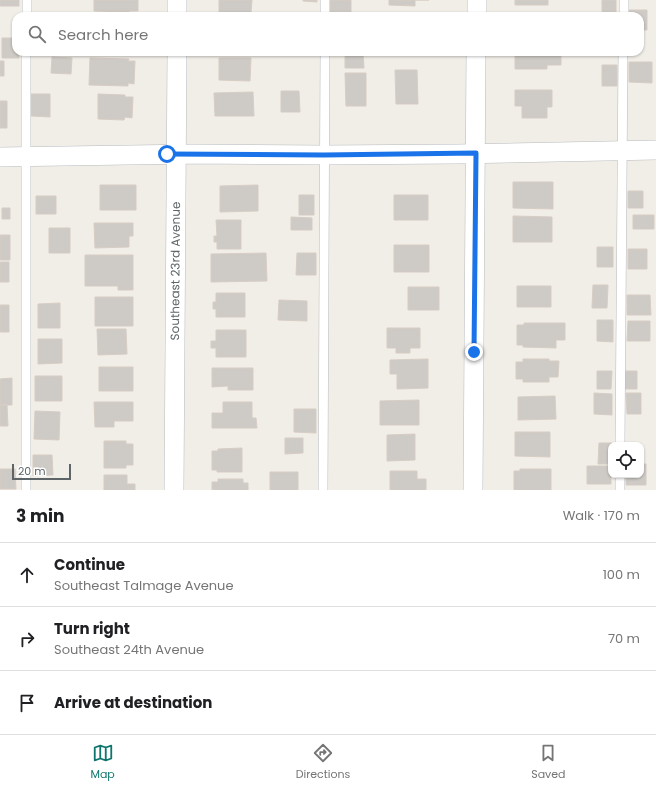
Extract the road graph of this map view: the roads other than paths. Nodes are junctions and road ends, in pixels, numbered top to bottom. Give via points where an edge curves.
1 (27, 0) edge
2 (177, 0) edge
3 (326, 0) edge
4 (477, 0) edge
5 (624, 0) edge
6 (27, 12) edge
7 (177, 12) edge
8 (325, 12) edge
9 (477, 12) edge
10 (624, 12) edge
11 (26, 56) edge
12 (177, 56) edge
13 (325, 56) edge
14 (476, 56) edge
15 (623, 56) edge
16 (656, 150) edge
17 (622, 151) junction
18 (476, 153) junction
19 (177, 154) junction
20 (324, 155) junction
21 (0, 157) edge
22 (26, 157) junction
23 (620, 442) edge
24 (620, 478) edge
25 (26, 490) edge
26 (174, 490) edge
27 (323, 490) edge
28 (473, 490) edge
29 (620, 490) edge

1 - 6 lane
2 - 7 street
3 - 8 lane
4 - 9 street
5 - 10 lane
11 - 22 lane
12 - 19 street, Southeast 23rd Avenue
13 - 20 lane
14 - 18 street
15 - 17 lane
16 - 17 street
17 - 18 street
17 - 23 lane
18 - 20 street
18 - 28 street
19 - 20 street
19 - 22 street
19 - 26 street, Southeast 23rd Avenue
20 - 27 lane
21 - 22 street
22 - 25 lane
24 - 29 lane

